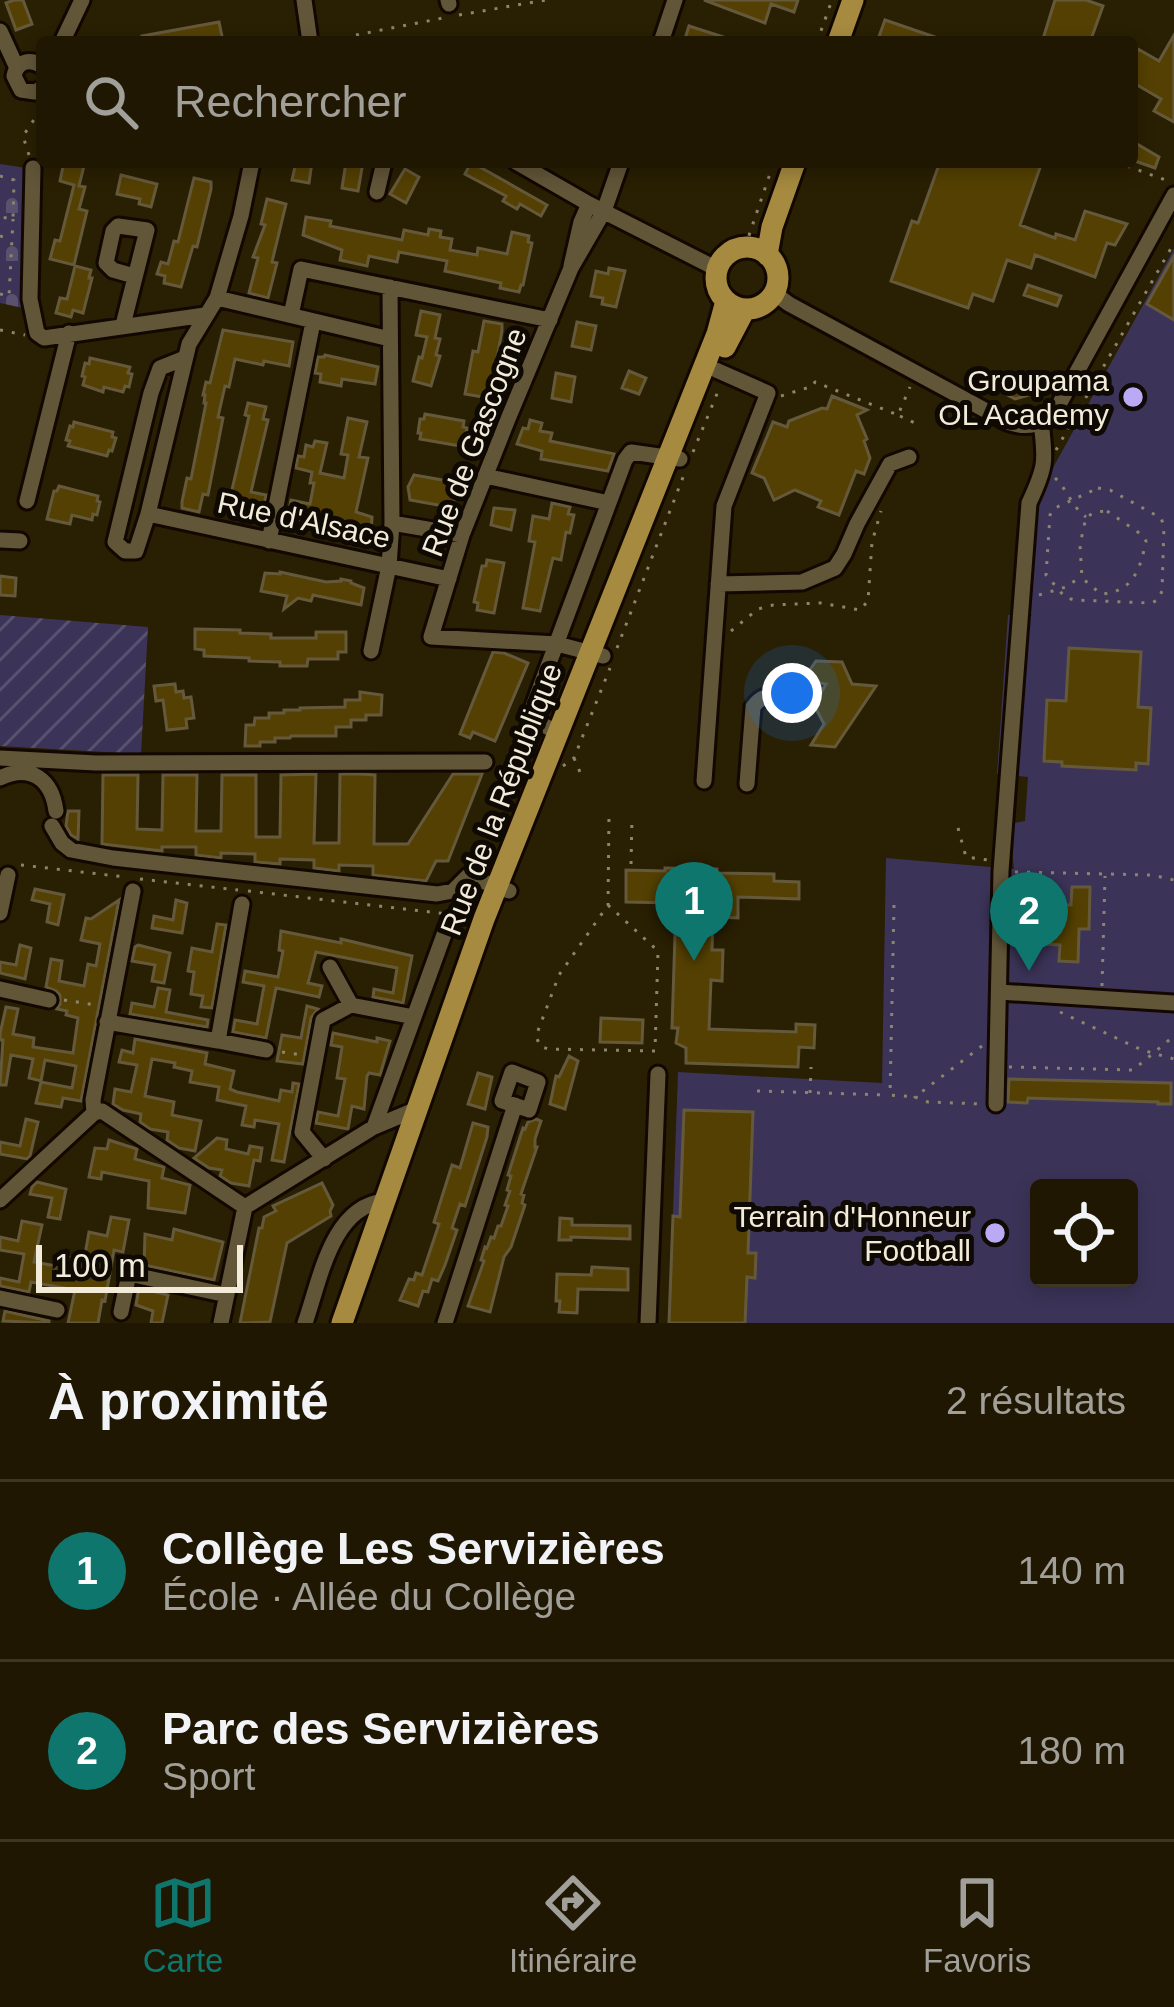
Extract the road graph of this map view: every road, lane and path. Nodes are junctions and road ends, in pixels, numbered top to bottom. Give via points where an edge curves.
1 (82, 0) edge
2 (304, 0) edge
3 (473, 0) edge
4 (675, 0) edge
5 (832, 0) edge
6 (841, 0) edge
7 (853, 0) edge
8 (476, 12) dead end
9 (0, 31) edge
10 (65, 36) edge
11 (309, 36) edge
12 (663, 36) edge
13 (819, 36) edge
14 (828, 36) edge
15 (840, 36) edge
16 (36, 64) edge
17 (17, 68) junction
18 (36, 91) edge
19 (36, 117) edge
20 (33, 168) joint
21 (251, 168) edge
22 (383, 168) edge
23 (527, 168) edge
24 (618, 168) edge
25 (773, 168) edge
26 (782, 168) edge
27 (793, 168) edge
28 (1132, 168) edge
29 (0, 176) edge
30 (1174, 184) edge
31 (377, 192) dead end
32 (1174, 195) edge
33 (0, 200) edge
34 (14, 203) junction
35 (597, 208) junction
36 (0, 217) edge
37 (14, 219) junction
38 (0, 236) edge
39 (12, 239) junction
40 (1174, 243) edge
41 (756, 251) junction
42 (0, 255) edge
43 (11, 257) junction
44 (717, 269) junction
45 (0, 274) edge
46 (134, 276) dead end
47 (10, 277) junction
48 (390, 287) junction
49 (774, 293) junction
50 (0, 294) edge
51 (217, 298) junction
52 (735, 305) junction
53 (206, 315) junction
54 (291, 316) junction
55 (550, 320) junction
56 (313, 322) junction
57 (123, 326) junction
58 (69, 333) junction
59 (390, 339) junction
60 (185, 358) junction
61 (720, 372) junction
62 (915, 373) junction
63 (768, 393) junction
64 (898, 415) junction
65 (1041, 422) junction
66 (915, 423) dead end
67 (909, 457) dead end
68 (682, 460) junction
69 (1045, 465) junction
70 (485, 476) junction
71 (27, 500) dead end
72 (1069, 500) junction
73 (609, 503) junction
74 (148, 514) junction
75 (1086, 517) junction
76 (392, 523) junction
77 (462, 535) junction
78 (0, 540) edge
79 (20, 541) dead end
80 (269, 541) junction
81 (388, 566) junction
82 (1082, 578) junction
83 (449, 579) junction
84 (718, 584) junction
85 (751, 584) junction
86 (1058, 590) junction
87 (1022, 605) junction
88 (716, 620) junction
89 (556, 644) junction
90 (371, 651) dead end
91 (605, 657) junction
92 (805, 698) dead end
93 (558, 733) junction
94 (0, 758) edge
95 (58, 761) junction
96 (485, 762) dead end
97 (565, 765) junction
98 (25, 766) junction
99 (580, 772) dead end
100 (0, 778) edge
101 (704, 781) dead end
102 (746, 784) dead end
103 (609, 814) dead end
104 (632, 815) dead end
105 (55, 822) junction
106 (958, 828) dead end
107 (631, 864) dead end
108 (1001, 867) junction
109 (1105, 874) junction
110 (8, 875) dead end
111 (1174, 880) edge
112 (503, 888) junction
113 (133, 891) dead end
114 (242, 904) dead end
115 (608, 905) junction
116 (894, 905) dead end
117 (0, 913) edge
118 (446, 929) dead end
119 (481, 947) junction
120 (330, 967) dead end
121 (0, 989) edge
122 (998, 992) junction
123 (1047, 995) junction
124 (1101, 997) junction
125 (50, 1000) joint
126 (1174, 1003) edge
127 (351, 1005) junction
128 (108, 1014) junction
129 (414, 1017) junction
130 (998, 1035) junction
131 (1174, 1036) edge
132 (218, 1041) junction
133 (266, 1050) joint
134 (1152, 1054) junction
135 (316, 1058) junction
136 (1174, 1059) edge
137 (811, 1066) dead end
138 (997, 1066) junction
139 (658, 1074) dead end
140 (757, 1091) dead end
141 (810, 1093) junction
142 (890, 1096) junction
143 (915, 1097) junction
144 (996, 1104) joint
145 (514, 1105) dead end
146 (417, 1109) junction
147 (94, 1113) junction
148 (374, 1127) junction
149 (324, 1160) junction
150 (0, 1200) edge
151 (384, 1201) junction
152 (245, 1207) junction
153 (227, 1295) junction
154 (0, 1298) edge
155 (57, 1310) dead end
156 (121, 1312) dead end
157 (221, 1323) edge
158 (305, 1323) edge
159 (342, 1323) edge
160 (352, 1323) edge
161 (445, 1323) edge
162 (648, 1323) edge

1 - 10 street
2 - 11 street
3 - 8 path
4 - 12 street
5 - 13 path
6 - 14 main road
7 - 15 main road
9 - 17 street
16 - 17 street
17 - 18 street via 21,90
19 - 20 path via 23,136
20 - 58 street via 33,324 44,338
21 - 51 street
22 - 31 street
23 - 35 street
24 - 35 street, Rue de Gascogne
25 - 41 path
26 - 41 main road
27 - 41 main road
28 - 30 path
29 - 34 path via 14,179
32 - 65 street via 1056,410
33 - 34 path
34 - 37 path
35 - 44 street
35 - 55 street, Rue de Gascogne
36 - 37 path
37 - 39 path
38 - 39 path
39 - 43 path
40 - 69 path
41 - 44 main road via 728,254
41 - 49 main road via 777,273
42 - 43 path
43 - 47 path
44 - 52 main road via 717,286
45 - 47 path
46 - 57 street
47 - 50 path via 9,296
48 - 54 street via 301,268
48 - 55 street
48 - 59 street
49 - 52 main road via 762,305
49 - 62 street
51 - 53 street
51 - 54 street
52 - 61 main road, Rue de la République
52 - 68 main road, Rue de la République via 717,334
53 - 57 street
53 - 60 street
54 - 56 street
55 - 70 street, Rue de Gascogne
56 - 59 street
56 - 80 street
57 - 58 street
58 - 71 street
59 - 76 street
60 - 74 street
60 - 74 street via 160,368 151,393 116,542 125,551 136,551
61 - 63 street
61 - 68 main road, Rue de la République
61 - 68 path, Rue de la République
62 - 64 path
62 - 65 street via 1007,422
63 - 64 path via 815,382
63 - 84 street via 724,506
64 - 66 path
65 - 69 street
67 - 85 street via 890,464 835,568 802,582
68 - 73 street via 631,452
68 - 91 main road, Rue de la République
68 - 91 path, Rue de la République
69 - 72 path
69 - 87 street via 1029,502
70 - 73 street
70 - 77 street, Rue de Gascogne
72 - 75 path
72 - 86 path via 1050,515 1046,575
72 - 86 path via 1110,490 1161,518 1162,591 1151,603 1074,600
73 - 89 street
74 - 80 street, Rue d'Alsace
75 - 82 path
75 - 82 path via 1107,512 1146,541 1127,587 1100,594
76 - 77 street
76 - 81 street
77 - 83 street, Rue de Gascogne
78 - 79 street
80 - 81 street, Rue d'Alsace
81 - 83 street, Rue d'Alsace
81 - 90 street
82 - 86 path
83 - 89 street, Rue de Gascogne via 431,637
84 - 85 street
84 - 88 street
85 - 88 street
86 - 87 path
87 - 108 street
88 - 101 street
89 - 91 street
89 - 93 street via 529,716
91 - 93 main road, Rue de la République
91 - 97 main road, Rue de la République
91 - 97 path, Rue de la République
92 - 102 street via 770,694 753,707
93 - 112 main road, Rue de la République
94 - 98 street
95 - 96 street
95 - 98 street
95 - 105 street
97 - 99 path, Rue de la République
97 - 112 main road, Rue de la République
98 - 100 street
98 - 105 street via 53,792
103 - 115 path
104 - 107 path
105 - 112 street via 71,850 113,858 437,894 468,876
106 - 108 path via 965,857
108 - 109 path
108 - 122 street
109 - 111 path
109 - 124 path
110 - 117 street
112 - 119 main road, Rue de la République
113 - 128 street
114 - 132 street
115 - 115 path via 658,952 655,1051 540,1046 536,1036 559,975
116 - 142 path
118 - 129 street
119 - 146 main road, Rue de la République
119 - 160 main road, Rue de la République
120 - 127 street
121 - 125 street
122 - 123 street
122 - 130 street
123 - 124 street
123 - 134 path via 1061,1013
124 - 126 street
125 - 128 path
127 - 129 street
127 - 135 street via 323,1020
128 - 132 street
128 - 147 street
129 - 148 street
130 - 138 street
130 - 143 path
131 - 134 path
132 - 133 street
133 - 135 path
134 - 136 path
134 - 138 path via 1132,1070
135 - 149 street via 302,1132
137 - 141 path
138 - 144 street
139 - 162 street
140 - 141 path
141 - 142 path
142 - 143 path
143 - 144 path
145 - 161 street
146 - 148 street
146 - 151 main road, Rue de la République
147 - 150 street
147 - 152 street via 115,1118
148 - 149 street
149 - 152 street
151 - 158 street via 358,1209 338,1228
151 - 159 main road, Rue de la République
152 - 153 street
153 - 156 street via 129,1274
153 - 157 street
154 - 155 street

